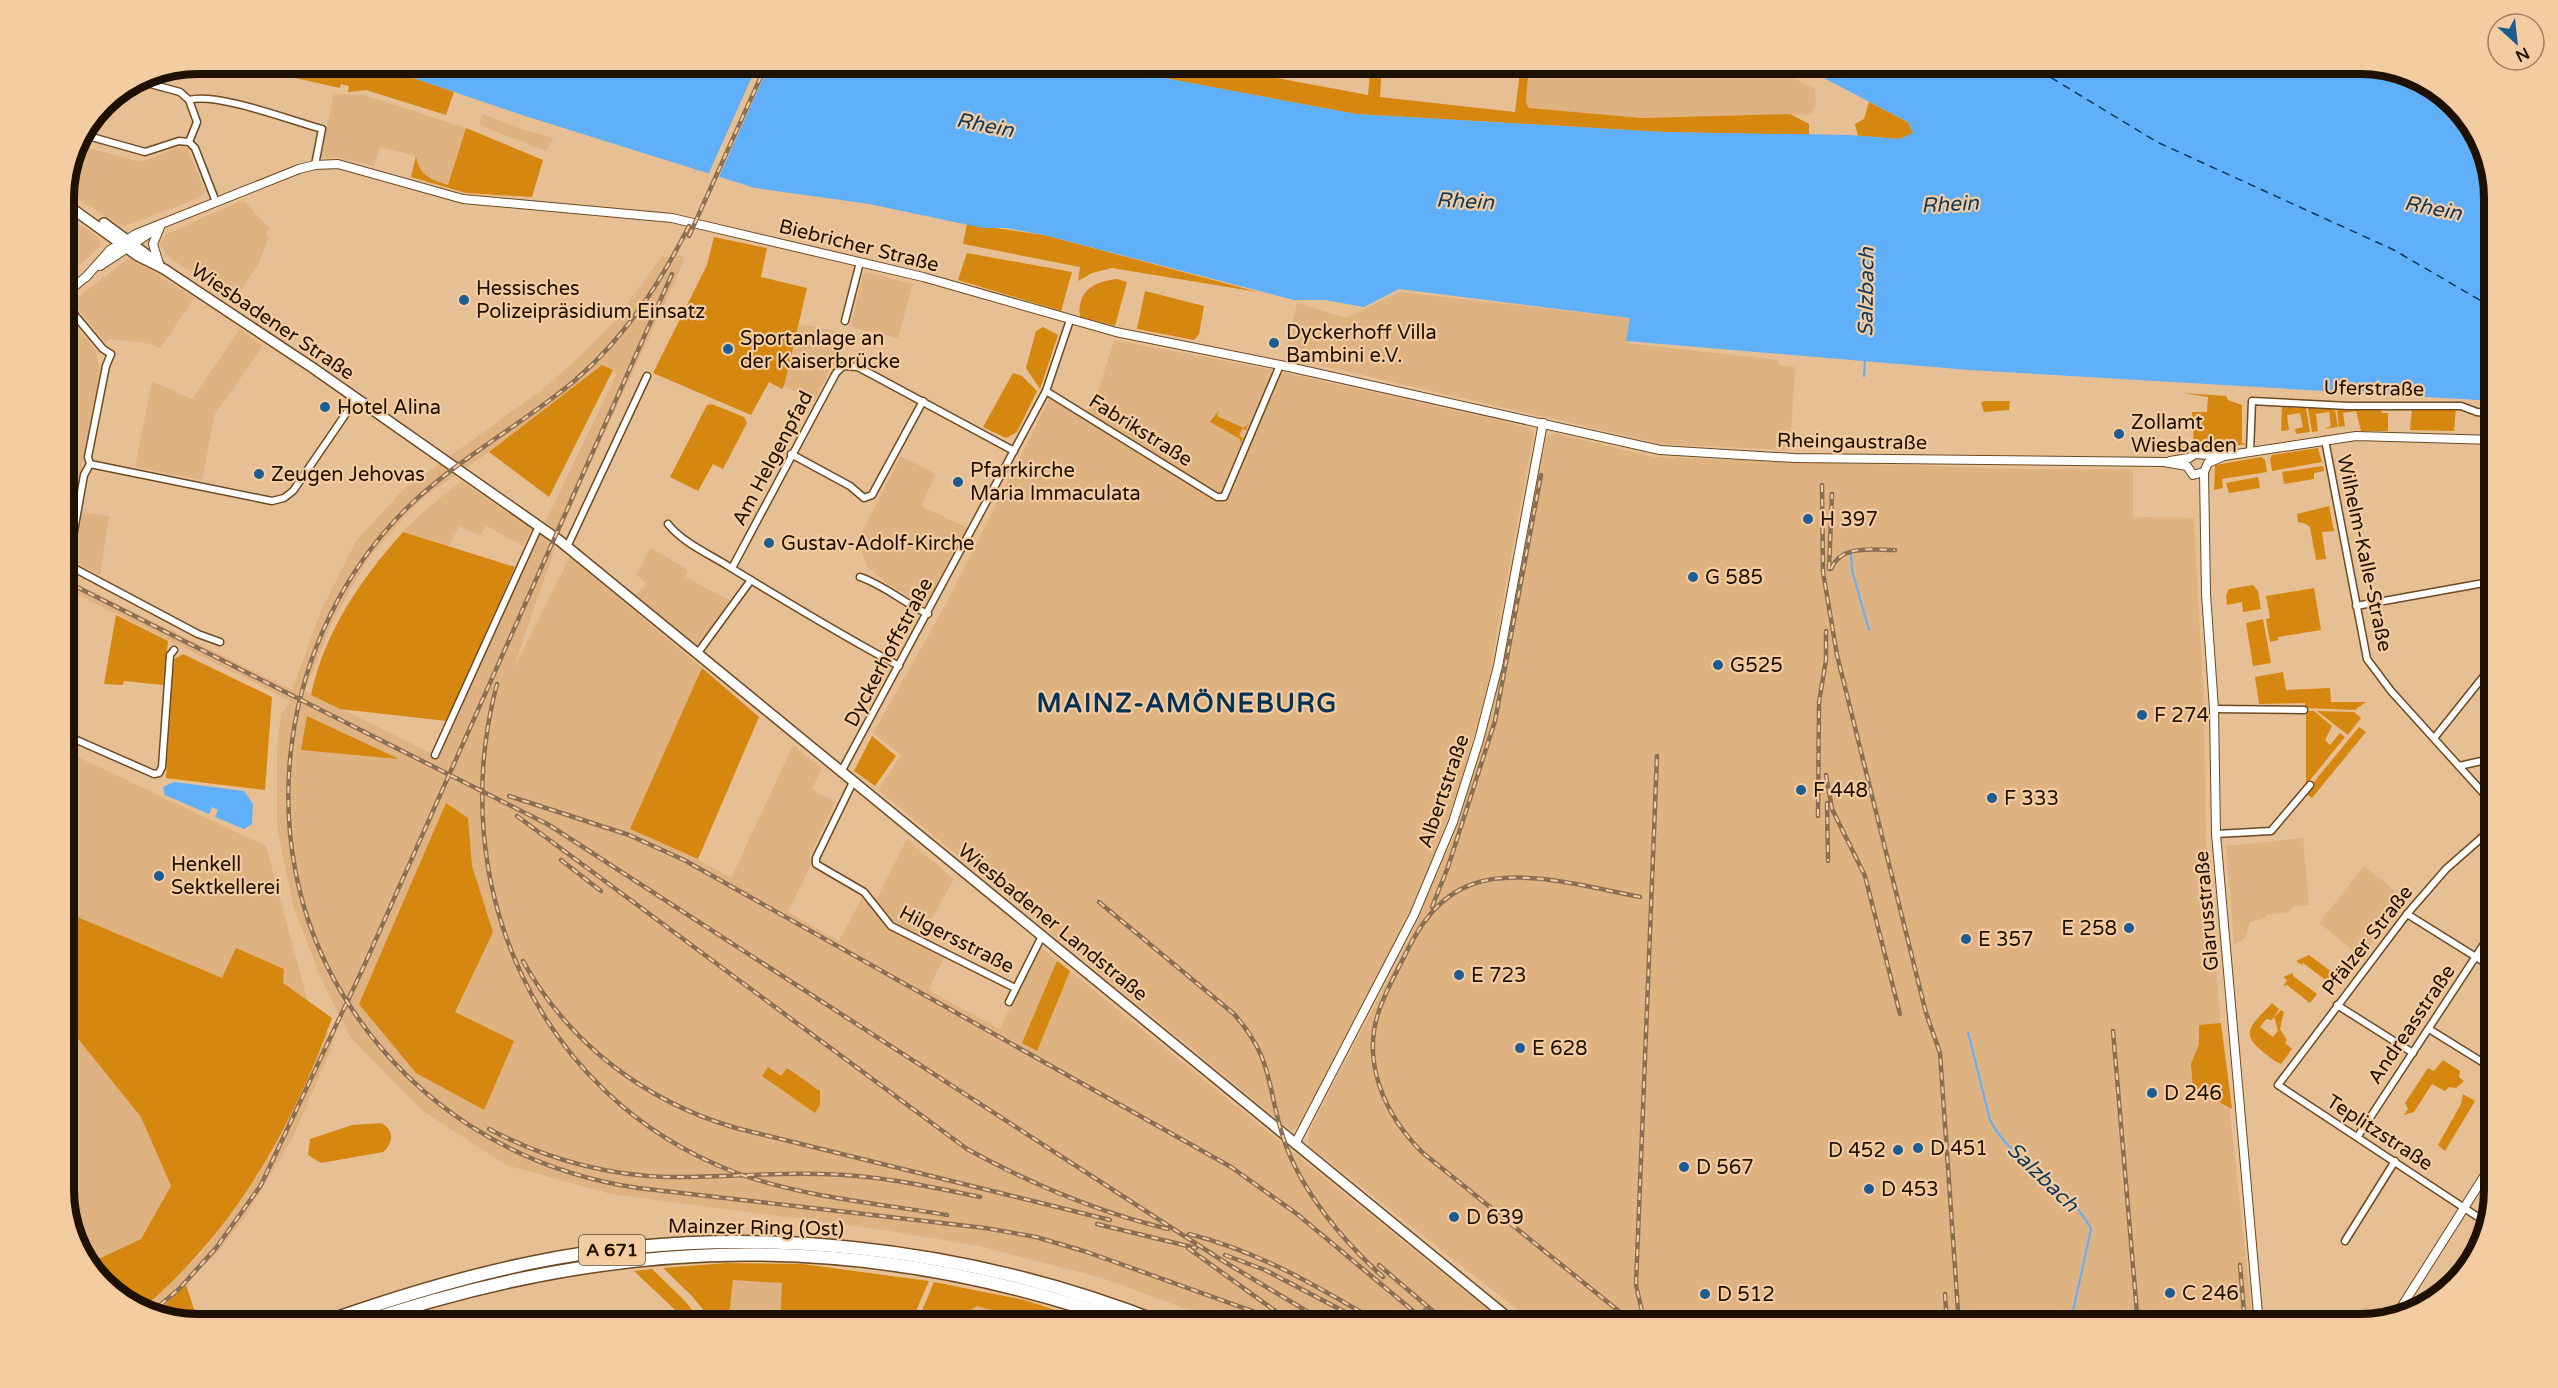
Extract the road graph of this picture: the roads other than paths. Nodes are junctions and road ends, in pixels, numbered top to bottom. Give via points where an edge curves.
1 (149, 84) edge
2 (189, 100) junction
3 (90, 136) edge
4 (189, 142) junction
5 (315, 165) junction
6 (216, 202) junction
7 (74, 209) edge
8 (88, 218) junction
9 (169, 221) junction
10 (161, 226) junction
11 (103, 229) junction
12 (127, 243) junction
13 (105, 255) junction
14 (860, 262) junction
15 (162, 266) junction
16 (87, 277) junction
17 (74, 287) edge
18 (74, 314) edge
19 (1070, 320) junction
20 (845, 321) dead end
21 (1280, 365) junction
22 (647, 376) dead end
23 (1046, 391) junction
24 (356, 399) junction
25 (924, 401) junction
26 (2484, 413) edge
27 (1543, 423) junction
28 (2484, 439) edge
29 (2325, 440) junction
30 (1014, 451) junction
31 (2250, 452) junction
32 (791, 454) junction
33 (2206, 460) junction
34 (2188, 462) junction
35 (90, 464) junction
36 (2200, 474) junction
37 (668, 524) dead end
38 (539, 526) junction
39 (74, 531) edge
40 (564, 544) junction
41 (74, 568) edge
42 (732, 568) junction
43 (860, 577) dead end
44 (751, 580) junction
45 (2484, 583) edge
46 (2356, 606) junction
47 (928, 614) junction
48 (220, 642) dead end
49 (174, 650) dead end
50 (697, 654) junction
51 (899, 666) junction
52 (2484, 676) edge
53 (2214, 710) junction
54 (2304, 710) dead end
55 (2435, 737) junction
56 (74, 739) edge
57 (435, 755) dead end
58 (2484, 761) edge
59 (2460, 766) junction
60 (841, 772) junction
61 (853, 782) junction
62 (2310, 784) dead end
63 (2484, 793) edge
64 (2216, 834) junction
65 (2484, 836) edge
66 (2407, 914) junction
67 (1042, 936) junction
68 (2484, 947) edge
69 (2476, 957) junction
70 (2484, 962) edge
71 (1016, 988) junction
72 (1009, 1002) dead end
73 (2337, 1005) junction
74 (2429, 1029) junction
75 (2413, 1053) junction
76 (2484, 1063) edge
77 (2278, 1085) joint
78 (2358, 1136) junction
79 (1295, 1144) junction
80 (2395, 1161) junction
81 (2484, 1176) edge
82 (2465, 1206) junction
83 (2481, 1218) edge
84 (2345, 1241) dead end
85 (915, 1261) junction
86 (955, 1268) junction
87 (2401, 1308) edge
88 (352, 1314) edge
89 (389, 1314) edge
90 (1102, 1314) edge
91 (1135, 1314) edge
92 (1504, 1314) edge
93 (2258, 1314) edge

1 - 2 street via 180,92
2 - 4 street via 197,122
2 - 5 street via 219,100 322,129
3 - 4 street via 145,152 179,141
4 - 6 street via 195,148
5 - 6 street, Biebricher Straße
5 - 14 street, Biebricher Straße via 345,166 469,200 664,216
6 - 9 street, Biebricher Straße
7 - 8 main road, Wiesbadener Straße
8 - 11 main road, Wiesbadener Straße
8 - 12 main road, Wiesbadener Straße via 104,223
9 - 10 street, Biebricher Straße
9 - 12 street, Biebricher Straße
10 - 12 street, Biebricher Straße
10 - 15 street via 153,244
11 - 12 main road, Wiesbadener Straße
11 - 13 street via 108,242
12 - 13 street
12 - 15 main road, Wiesbadener Straße
12 - 16 street
13 - 16 street
14 - 19 street, Biebricher Straße
14 - 20 street
15 - 24 main road, Wiesbadener Straße
16 - 17 street
18 - 35 street via 103,350 111,354 88,457
19 - 21 street, Biebricher Straße
19 - 23 street, Dyckerhoffstraße
21 - 23 street, Fabrikstraße via 1224,497 1218,497
21 - 27 street, Biebricher Straße
22 - 40 street
23 - 30 street, Dyckerhoffstraße
24 - 35 street via 293,492 272,501
24 - 38 main road, Wiesbadener Straße
25 - 30 street
25 - 32 street, Am Helgenpfad via 858,367 843,366
25 - 32 street via 872,495 864,498 850,486
26 - 31 street, Uferstraße via 2461,406 2252,401
27 - 34 street, Rheingaustraße via 1664,450 1794,458
27 - 79 street, Albertstraße via 1498,666 1453,822 1414,915
28 - 29 street, Rheingaustraße via 2388,435
29 - 31 street, Rheingaustraße
29 - 46 street, Wilhelm-Kalle-Straße
30 - 47 street, Dyckerhoffstraße
31 - 33 street, Rheingaustraße
32 - 42 street, Am Helgenpfad
33 - 34 street, Rheingaustraße via 2195,454
33 - 36 street
34 - 36 street
35 - 39 street via 84,475
36 - 53 street, Glarusstraße
37 - 42 street via 680,536
38 - 40 main road, Wiesbadener Straße
38 - 57 street
40 - 50 main road, Wiesbadener Landstraße
41 - 48 street
42 - 44 street
43 - 47 street via 876,582
44 - 50 street
44 - 51 street
45 - 46 street
46 - 55 street, Wilhelm-Kalle-Straße via 2367,659
47 - 51 street, Dyckerhoffstraße
49 - 56 street via 170,655 159,773
50 - 60 main road, Wiesbadener Landstraße
51 - 60 street, Dyckerhoffstraße
52 - 55 street
53 - 54 street
53 - 64 street, Glarusstraße
55 - 59 street, Wilhelm-Kalle-Straße
58 - 59 street
59 - 63 street, Wilhelm-Kalle-Straße
60 - 61 main road, Wiesbadener Landstraße
61 - 67 main road, Wiesbadener Landstraße
61 - 71 street, Hilgersstraße via 816,864 864,892 891,926
62 - 64 street via 2271,831
64 - 93 street, Glarusstraße
65 - 66 street, Pfälzer Straße via 2446,869
66 - 69 street
66 - 73 street, Pfälzer Straße
67 - 71 street
67 - 79 main road, Wiesbadener Landstraße
68 - 69 street, Andreasstraße
69 - 70 street
69 - 74 street, Andreasstraße
71 - 72 street
73 - 75 street
73 - 77 street, Pfälzer Straße
74 - 75 street, Andreasstraße
74 - 76 street
75 - 78 street, Andreasstraße
77 - 78 street, Teplitzstraße
78 - 80 street, Teplitzstraße
79 - 92 main road, Wiesbadener Landstraße
80 - 82 street, Teplitzstraße
80 - 84 street
81 - 82 street
82 - 83 street, Teplitzstraße
82 - 87 street
85 - 86 highway, A 671
85 - 88 highway, Mainzer Ring (Ost) / A 671 via 852,1247 766,1243 659,1245 595,1252 468,1277
85 - 89 highway, Mainzer Ring (Ost) / A 671 via 787,1255 660,1257 534,1275 452,1294
86 - 90 highway, A 671
86 - 91 highway, A 671 via 1064,1289

